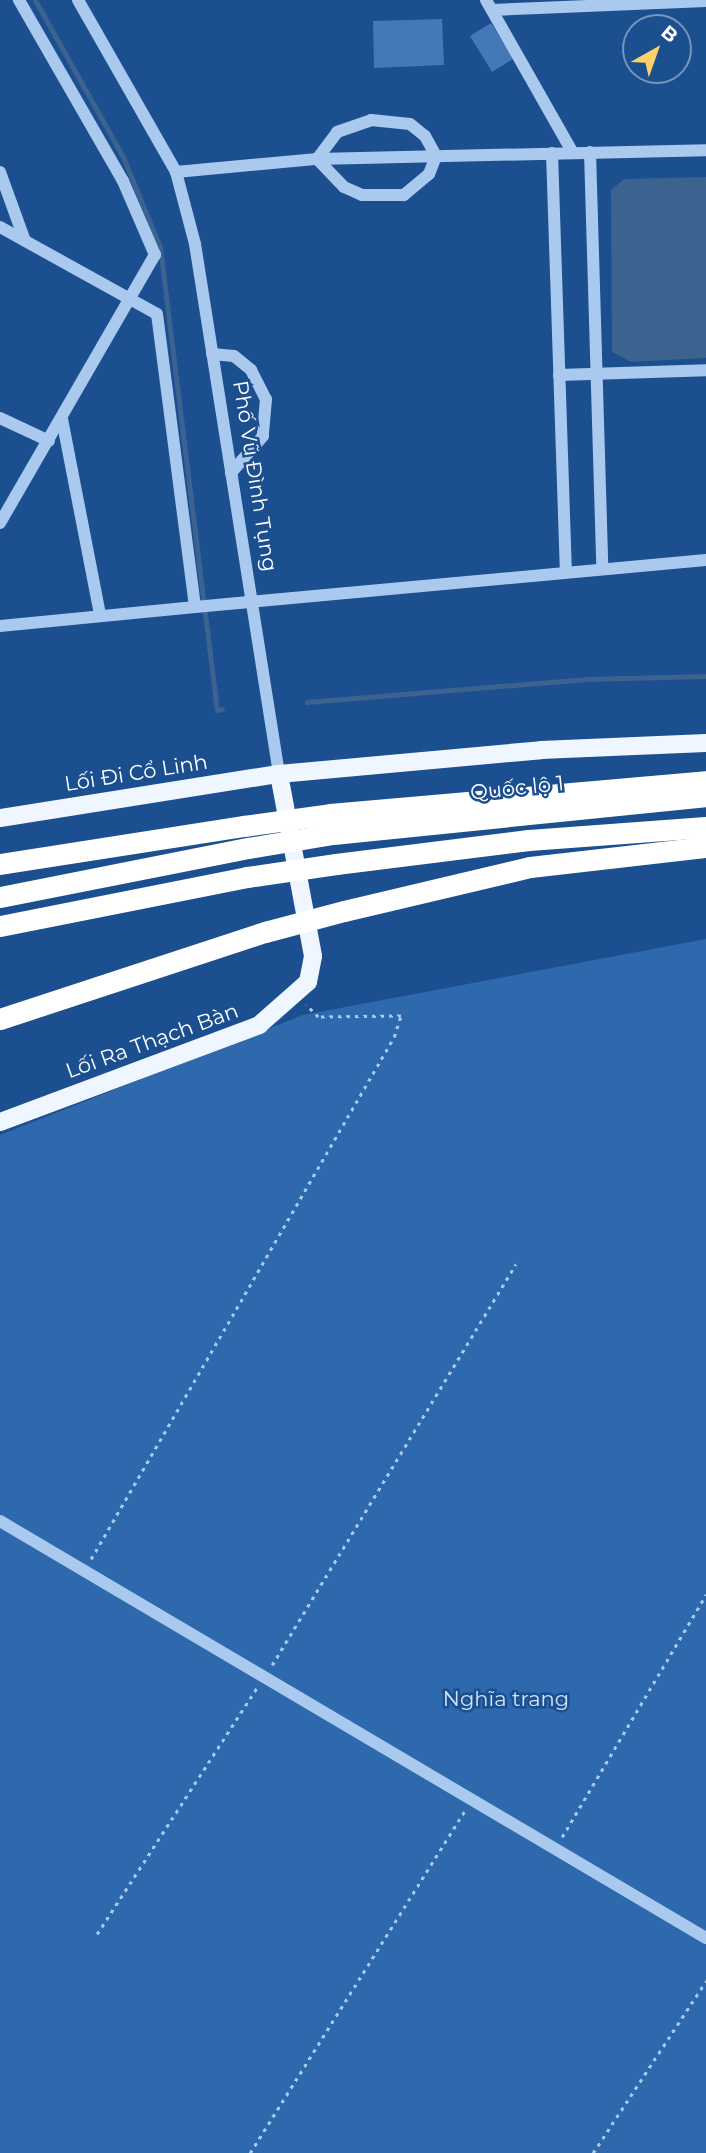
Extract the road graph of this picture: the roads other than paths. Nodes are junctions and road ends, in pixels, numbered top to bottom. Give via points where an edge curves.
1 (19, 0) edge
2 (78, 0) edge
3 (706, 1) edge
4 (489, 5) edge
5 (706, 150) edge
6 (590, 152) junction
7 (552, 153) junction
8 (573, 153) junction
9 (436, 156) junction
10 (317, 159) junction
11 (176, 172) junction
12 (0, 173) edge
13 (0, 227) edge
14 (25, 241) junction
15 (132, 302) junction
16 (212, 354) junction
17 (706, 370) edge
18 (596, 373) junction
19 (559, 375) junction
20 (0, 418) edge
21 (62, 419) junction
22 (49, 441) junction
23 (231, 473) junction
24 (0, 523) edge
25 (706, 560) edge
26 (602, 567) junction
27 (566, 571) junction
28 (252, 604) junction
29 (195, 607) junction
30 (100, 614) junction
31 (0, 626) edge
32 (706, 743) edge
33 (279, 774) junction
34 (706, 781) edge
35 (706, 796) edge
36 (0, 818) edge
37 (331, 824) junction
38 (706, 827) edge
39 (706, 847) edge
40 (0, 864) edge
41 (0, 897) edge
42 (0, 926) edge
43 (212, 947) junction
44 (302, 988) joint
45 (0, 1019) edge
46 (0, 1033) edge
47 (0, 1122) edge
48 (0, 1521) edge
49 (706, 1938) edge

1 - 15 street via 123,181 155,255
2 - 11 street, Phố Vũ Đình Tụng
3 - 4 street
4 - 8 street
5 - 6 street
6 - 8 street
6 - 18 street
7 - 8 street
7 - 9 street
7 - 19 street
9 - 10 street
9 - 10 street via 425,136 410,124 371,120 337,132
9 - 10 street via 419,186 404,195 383,197 344,187
10 - 11 street
11 - 16 street, Phố Vũ Đình Tụng via 195,244
12 - 14 street
13 - 14 street
14 - 15 street
15 - 21 street
15 - 29 street via 157,314
16 - 23 street, Phố Vũ Đình Tụng
16 - 23 street via 234,356 251,370 266,399 263,436
17 - 18 street
18 - 19 street
18 - 26 street
19 - 27 street
20 - 22 street
21 - 22 street
21 - 30 street
22 - 24 street
23 - 28 street, Phố Vũ Đình Tụng
25 - 26 street
26 - 27 street
27 - 28 street
28 - 29 street
28 - 33 street, Phố Vũ Đình Tụng
29 - 30 street
30 - 31 street
32 - 33 main road, Lối Đi Cổ Linh via 541,750
33 - 36 main road, Lối Đi Cổ Linh
33 - 44 main road, Phố Vũ Đình Tụng via 313,956
34 - 37 highway
35 - 37 highway, Quốc lộ 1
37 - 40 highway, bridge via 244,826
37 - 41 highway, bridge via 248,848
38 - 42 highway, bridge via 336,864
39 - 43 highway, bridge via 530,867
43 - 45 highway
43 - 46 highway
44 - 47 main road, Lối Ra Thạch Bàn via 259,1025
48 - 49 street

